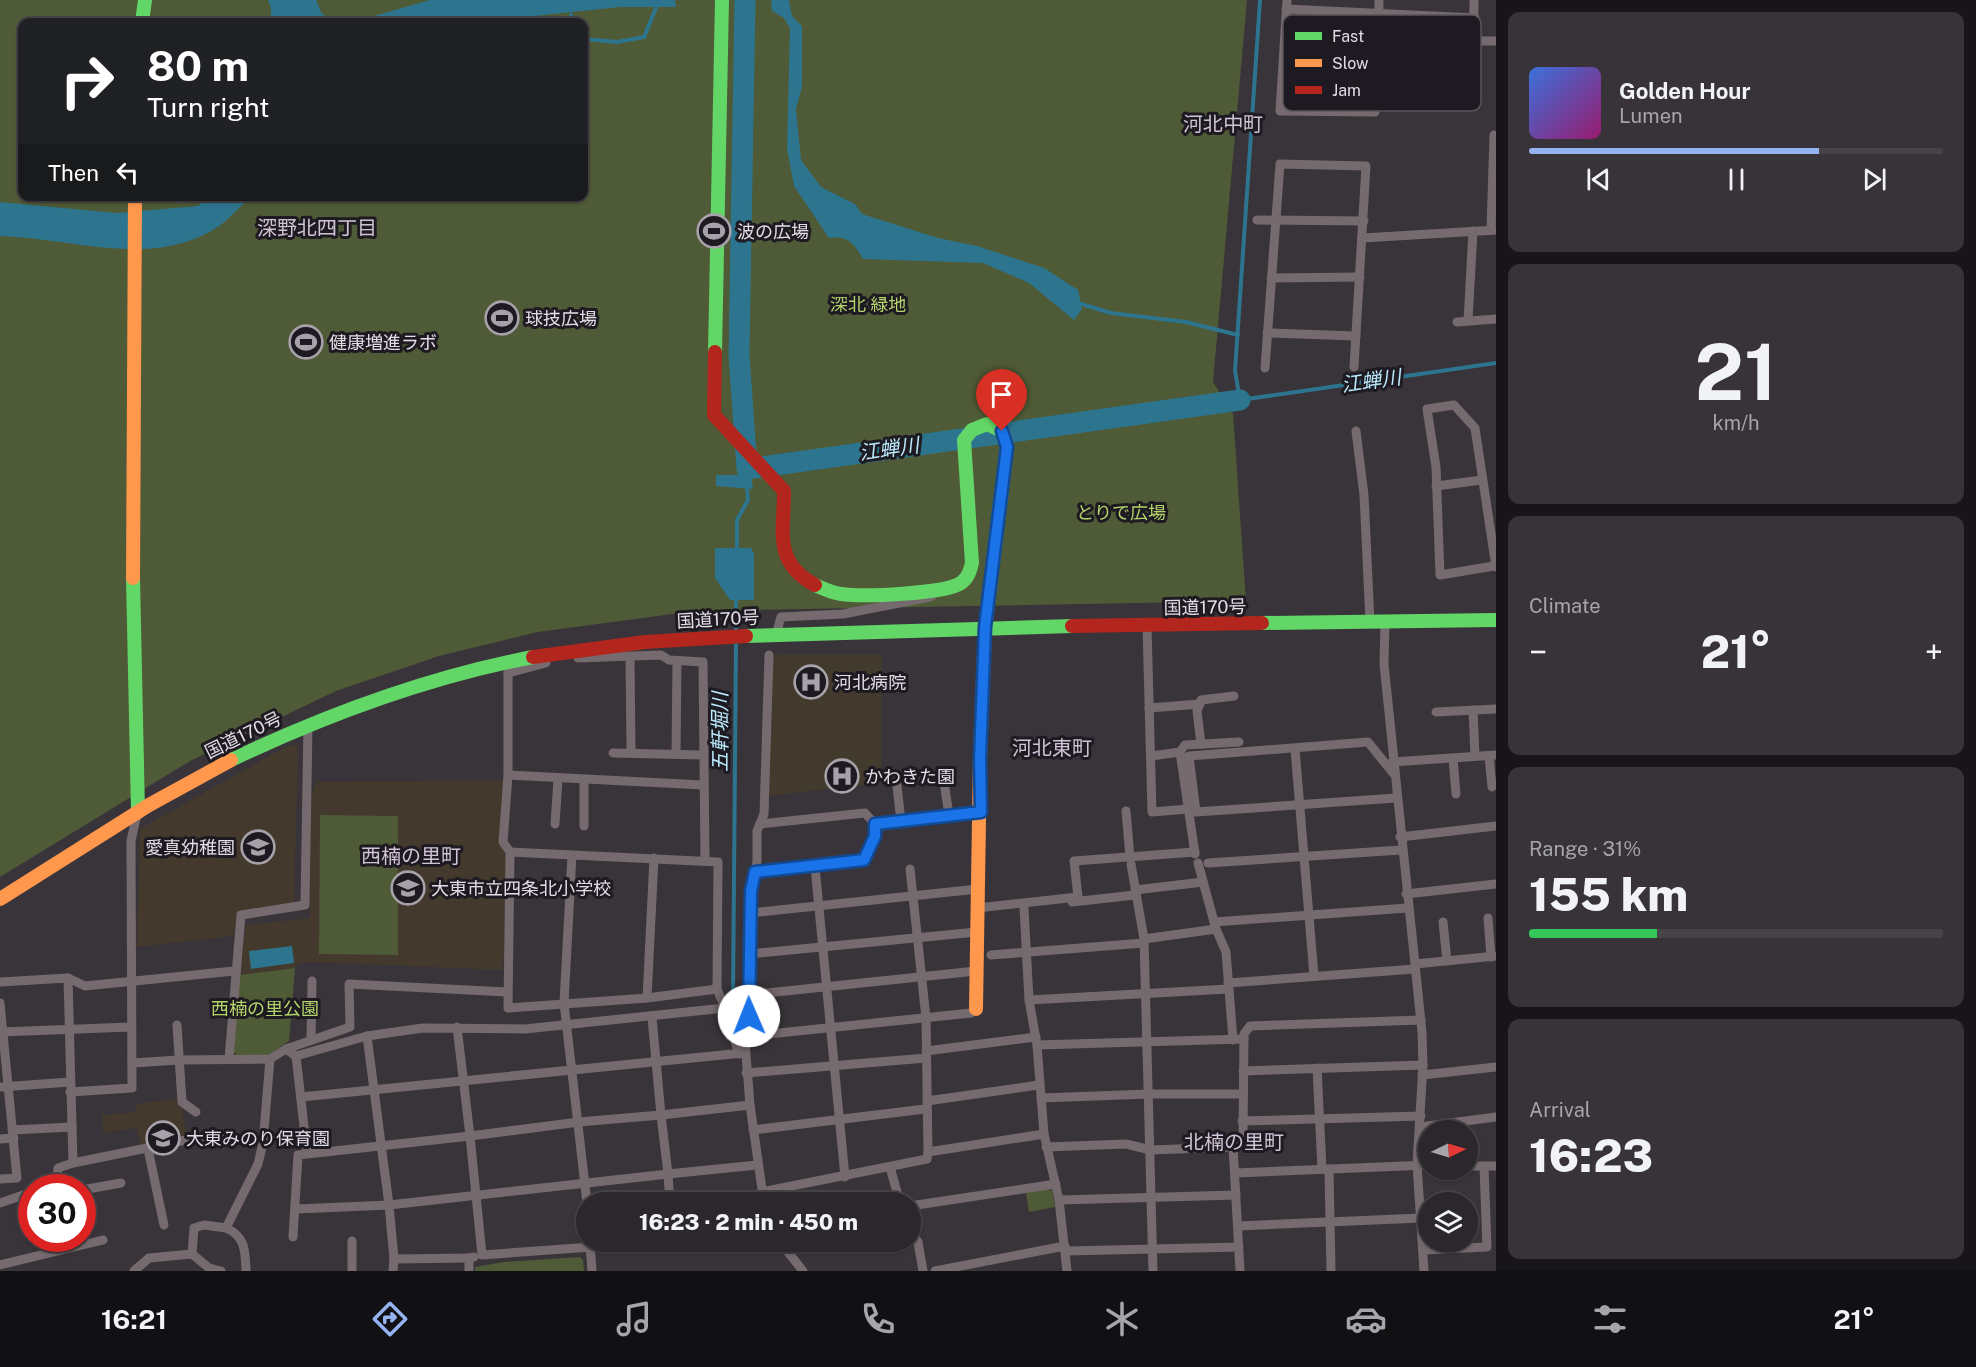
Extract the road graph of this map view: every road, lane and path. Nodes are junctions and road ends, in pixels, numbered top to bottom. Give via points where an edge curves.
1 (145, 0) edge
2 (722, 0) edge
3 (1379, 0) edge
4 (1474, 0) edge
5 (1287, 4) edge
6 (1379, 15) joint
7 (1475, 15) edge
8 (143, 18) edge
9 (1283, 77) edge
10 (1375, 112) dead end
11 (1494, 135) dead end
12 (135, 201) edge
13 (1257, 220) dead end
14 (1276, 220) junction
15 (1364, 221) junction
16 (1494, 230) edge
17 (1473, 231) junction
18 (1363, 238) junction
19 (1359, 277) junction
20 (1271, 278) junction
21 (1496, 319) edge
22 (1457, 321) dead end
23 (1468, 321) junction
24 (1267, 333) junction
25 (1356, 336) junction
26 (1354, 367) dead end
27 (1264, 368) dead end
28 (1356, 431) dead end
29 (1482, 480) junction
30 (1436, 486) junction
31 (1495, 566) edge
32 (940, 590) junction
33 (1496, 620) edge
34 (1385, 621) junction
35 (1370, 622) junction
36 (1148, 626) junction
37 (985, 627) junction
38 (776, 634) junction
39 (769, 655) dead end
40 (630, 657) junction
41 (677, 661) junction
42 (508, 667) junction
43 (1234, 696) dead end
44 (1200, 704) junction
45 (1149, 708) junction
46 (1496, 709) edge
47 (1473, 710) junction
48 (1436, 712) dead end
49 (308, 724) junction
50 (1239, 742) dead end
51 (1201, 744) junction
52 (1295, 749) junction
53 (632, 752) junction
54 (1180, 752) junction
55 (613, 753) dead end
56 (676, 754) junction
57 (703, 755) junction
58 (1492, 755) edge
59 (1150, 756) junction
60 (1475, 756) junction
61 (1453, 758) junction
62 (1392, 762) junction
63 (508, 775) junction
64 (1394, 775) junction
65 (558, 779) junction
66 (584, 780) junction
67 (944, 782) dead end
68 (703, 785) junction
69 (897, 786) dead end
70 (1492, 787) dead end
71 (1456, 794) dead end
72 (1396, 798) junction
73 (1299, 804) junction
74 (1188, 809) junction
75 (138, 812) junction
76 (981, 812) junction
77 (1126, 812) dead end
78 (949, 815) junction
79 (901, 821) junction
80 (555, 824) dead end
81 (760, 824) junction
82 (875, 824) junction
83 (584, 826) dead end
84 (1496, 826) edge
85 (1400, 837) junction
86 (1401, 849) junction
87 (510, 852) junction
88 (572, 855) junction
89 (1196, 856) junction
90 (1304, 857) junction
91 (654, 858) junction
92 (705, 860) junction
93 (1131, 860) junction
94 (1208, 863) dead end
95 (815, 867) junction
96 (910, 869) dead end
97 (755, 872) junction
98 (1203, 882) junction
99 (1496, 884) edge
100 (978, 889) junction
101 (1135, 893) junction
102 (1406, 894) junction
103 (913, 896) junction
104 (0, 898) edge
105 (819, 907) junction
106 (1023, 908) junction
107 (1407, 908) junction
108 (983, 910) junction
109 (750, 913) junction
110 (1308, 916) junction
111 (1488, 918) dead end
112 (1443, 922) dead end
113 (1215, 926) junction
114 (977, 932) junction
115 (917, 937) junction
116 (1144, 941) junction
117 (822, 946) junction
118 (1028, 951) junction
119 (749, 954) junction
120 (991, 955) dead end
121 (1493, 957) edge
122 (1447, 961) junction
123 (1415, 966) junction
124 (234, 971) junction
125 (975, 971) junction
126 (1314, 976) junction
127 (921, 977) junction
128 (68, 978) junction
129 (131, 980) junction
130 (312, 981) dead end
131 (0, 982) edge
132 (1228, 986) junction
133 (826, 987) junction
134 (717, 989) junction
135 (507, 992) junction
136 (1147, 993) junction
137 (748, 995) junction
138 (647, 998) junction
139 (1029, 1000) junction
140 (0, 1003) edge
141 (564, 1003) junction
142 (725, 1008) junction
143 (976, 1009) joint
144 (652, 1018) junction
145 (926, 1018) junction
146 (1421, 1020) junction
147 (567, 1024) junction
148 (177, 1025) dead end
149 (131, 1027) junction
150 (457, 1027) junction
151 (830, 1028) junction
152 (69, 1030) junction
153 (1, 1032) edge
154 (367, 1036) junction
155 (749, 1036) junction
156 (311, 1039) junction
157 (1244, 1039) junction
158 (1148, 1040) junction
159 (1233, 1040) junction
160 (1036, 1041) junction
161 (286, 1049) junction
162 (742, 1053) junction
163 (926, 1054) junction
164 (296, 1056) junction
165 (228, 1059) junction
166 (270, 1059) junction
167 (179, 1060) junction
168 (657, 1062) junction
169 (132, 1064) junction
170 (833, 1066) junction
171 (1496, 1066) edge
172 (1317, 1068) junction
173 (573, 1070) junction
174 (1423, 1070) junction
175 (1243, 1071) junction
176 (747, 1073) junction
177 (461, 1081) junction
178 (1039, 1085) junction
179 (3, 1087) edge
180 (70, 1087) junction
181 (375, 1091) junction
182 (1149, 1094) junction
183 (1242, 1094) junction
184 (301, 1097) junction
185 (1041, 1098) junction
186 (750, 1105) junction
187 (926, 1105) junction
188 (196, 1112) dead end
189 (661, 1115) junction
190 (1421, 1116) junction
191 (1496, 1117) edge
192 (1320, 1119) junction
193 (1421, 1120) edge
194 (1473, 1120) edge
195 (838, 1121) junction
196 (1242, 1121) junction
197 (579, 1122) junction
198 (72, 1126) junction
199 (753, 1130) junction
200 (221, 1133) dead end
201 (13, 1134) junction
202 (1044, 1134) junction
203 (470, 1136) junction
204 (0, 1139) edge
205 (381, 1144) junction
206 (1046, 1147) junction
207 (1233, 1147) junction
208 (148, 1149) junction
209 (1151, 1150) junction
210 (928, 1152) junction
211 (307, 1153) junction
212 (73, 1163) junction
213 (1418, 1164) edge
214 (757, 1165) junction
215 (1496, 1166) edge
216 (890, 1167) junction
217 (1478, 1167) edge
218 (1484, 1167) junction
219 (1325, 1169) junction
220 (1235, 1173) junction
221 (58, 1174) edge
222 (668, 1174) junction
223 (845, 1177) junction
224 (17, 1178) junction
225 (0, 1179) edge
226 (121, 1184) dead end
227 (585, 1184) junction
228 (1056, 1184) junction
229 (18, 1186) edge
230 (96, 1188) edge
231 (586, 1192) edge
232 (669, 1192) edge
233 (761, 1192) joint
234 (897, 1192) edge
235 (18, 1195) edge
236 (1236, 1195) junction
237 (475, 1196) junction
238 (1152, 1198) junction
239 (1059, 1200) junction
240 (0, 1203) edge
241 (921, 1204) edge
242 (389, 1205) junction
243 (296, 1209) junction
244 (1418, 1218) edge
245 (1330, 1222) junction
246 (164, 1225) dead end
247 (1238, 1226) junction
248 (226, 1228) junction
249 (293, 1237) dead end
250 (103, 1240) dead end
251 (352, 1241) dead end
252 (576, 1246) edge
253 (1239, 1247) junction
254 (1478, 1247) edge
255 (1153, 1248) junction
256 (1066, 1249) junction
257 (591, 1252) edge
258 (788, 1252) edge
259 (920, 1252) edge
260 (1423, 1252) edge
261 (192, 1254) junction
262 (482, 1255) junction
263 (394, 1258) junction
264 (469, 1258) junction
265 (0, 1264) edge
266 (134, 1271) edge
267 (221, 1271) edge
268 (246, 1271) edge
269 (352, 1271) edge
270 (393, 1271) edge
271 (469, 1271) edge
272 (592, 1271) edge
273 (803, 1271) edge
274 (923, 1271) edge
275 (935, 1271) edge
276 (1067, 1271) edge
277 (1153, 1271) edge
278 (1240, 1271) edge
279 (1331, 1271) edge
280 (1424, 1271) edge

1 - 8 main road
2 - 32 main road via 714,414 784,491 784,555 791,568 834,593
3 - 6 street
4 - 7 street
5 - 6 street
9 - 10 street via 1280,111
11 - 16 street
12 - 75 main road via 133,639
13 - 14 street
14 - 15 street
14 - 15 street via 1280,164 1366,165
14 - 20 street
15 - 18 street
16 - 17 street
17 - 18 street
17 - 23 street
18 - 19 street
19 - 20 street
19 - 25 street
20 - 24 street
21 - 23 street
22 - 23 street
24 - 25 street
24 - 27 street
25 - 26 street
28 - 35 street via 1364,495
29 - 30 street
29 - 30 street via 1475,428 1454,405 1427,409
29 - 31 street
30 - 31 street via 1440,575
32 - 37 main road via 957,586 970,575 972,563 964,440 979,425 996,426 1007,447
32 - 38 street via 930,597 843,614 781,617
33 - 34 main road, 国道170号
34 - 35 main road, 国道170号
34 - 62 street via 1384,664
35 - 36 main road, 国道170号
36 - 37 main road, 国道170号
36 - 45 street
37 - 38 main road, 国道170号
37 - 76 main road
38 - 42 main road, 国道170号 via 601,645
39 - 81 street via 764,814
40 - 41 street via 661,655
40 - 42 street via 583,657
40 - 53 street
41 - 56 street
41 - 57 street via 703,662
42 - 49 main road, 国道170号 via 390,694
42 - 63 street
43 - 44 street via 1201,700
44 - 45 street
44 - 51 street via 1197,711
45 - 59 street
46 - 47 street
47 - 48 street
47 - 60 street
49 - 75 main road, 国道170号 via 199,777
49 - 124 street via 305,905 241,915
50 - 51 street
51 - 54 street via 1185,745
52 - 64 street via 1368,742
52 - 73 street
52 - 73 street via 1189,756 1196,812
53 - 55 street
53 - 56 street
54 - 59 street
54 - 74 street
56 - 57 street
57 - 68 street
58 - 60 street
58 - 70 street
59 - 74 street via 1152,812
60 - 61 street
61 - 62 street
61 - 71 street
62 - 64 street
63 - 65 street
63 - 87 street via 503,842
64 - 72 street
65 - 66 street
65 - 80 street
66 - 68 street
66 - 83 street
67 - 78 street
68 - 92 street
69 - 79 street
72 - 73 street
72 - 85 street
73 - 90 street
74 - 89 street
75 - 104 main road, 国道170号
75 - 129 street via 132,841
76 - 78 street
76 - 100 main road
77 - 93 street
78 - 79 street
79 - 82 street
81 - 82 street via 865,813
81 - 97 street
82 - 95 street via 875,836 864,860
84 - 85 street
85 - 86 street
86 - 90 street
86 - 102 street
87 - 88 street
87 - 135 street
88 - 91 street
88 - 141 street
89 - 93 street
89 - 98 street
90 - 94 street
90 - 110 street
91 - 92 street
91 - 138 street
92 - 134 street via 718,862
93 - 101 street
93 - 108 street via 1074,861 1078,897
95 - 97 street
95 - 105 street
96 - 103 street
97 - 109 street
98 - 101 street
98 - 113 street
99 - 102 street
100 - 103 street
100 - 108 main road
101 - 106 street
101 - 116 street
102 - 107 street
103 - 105 street
103 - 115 street
105 - 109 street
105 - 117 street
106 - 108 street
106 - 118 street
107 - 110 street
107 - 123 street
108 - 114 main road
109 - 119 street
110 - 113 street
110 - 126 street
111 - 121 street
112 - 122 street
113 - 116 street
113 - 132 street via 1226,952
114 - 115 street
114 - 125 main road
115 - 117 street
115 - 127 street
116 - 118 street
116 - 136 street
117 - 119 street
117 - 133 street
118 - 120 street
118 - 139 street
119 - 137 street
121 - 122 street
122 - 123 street
123 - 126 street
123 - 146 street
124 - 129 street
124 - 165 street
125 - 127 street
125 - 143 main road
126 - 132 street
127 - 133 street
127 - 145 street
128 - 129 street via 85,986
128 - 131 street
128 - 152 street
129 - 149 street
130 - 156 street
132 - 136 street
132 - 159 street
133 - 137 street
133 - 151 street
134 - 138 street
134 - 142 street
135 - 141 street via 508,1008
135 - 156 street via 350,984 350,1027
136 - 139 street
136 - 158 street
137 - 155 street
138 - 141 street
139 - 160 street
140 - 153 street
141 - 147 street
142 - 144 street
142 - 162 street
143 - 145 street via 971,1013
144 - 147 street
144 - 168 street
145 - 151 street
145 - 163 street
146 - 157 street via 1250,1026
146 - 174 street
147 - 150 street via 525,1029
147 - 173 street
148 - 167 street
149 - 152 street
149 - 169 street
150 - 154 street
150 - 177 street
151 - 155 street
151 - 170 street
152 - 153 street
152 - 180 street
153 - 179 street
154 - 164 street
154 - 181 street
155 - 162 street
156 - 161 street
157 - 159 street
157 - 175 street
158 - 159 street
158 - 160 street
158 - 182 street
160 - 163 street
160 - 178 street
161 - 164 street
161 - 166 street
162 - 168 street
162 - 176 street
163 - 170 street
163 - 187 street
164 - 184 street
165 - 166 street
165 - 167 street
166 - 248 street via 258,1164
167 - 169 street
167 - 188 street via 182,1102
168 - 173 street
168 - 189 street
169 - 180 street via 132,1089
170 - 176 street
170 - 195 street
171 - 174 street
172 - 174 street
172 - 175 street
172 - 192 street
173 - 177 street
173 - 197 street
174 - 190 street
175 - 183 street
176 - 186 street
177 - 181 street
177 - 203 street
178 - 185 street
178 - 187 street
179 - 180 street
179 - 201 street
180 - 198 street
181 - 184 street
181 - 205 street
182 - 183 street
182 - 185 street
182 - 209 street
183 - 196 street
184 - 211 street
185 - 202 street
186 - 189 street
186 - 199 street
187 - 195 street
187 - 210 street
189 - 197 street
189 - 222 street
190 - 192 street
190 - 193 street
191 - 194 street
192 - 196 street
192 - 219 street
195 - 199 street
195 - 223 street
196 - 207 street via 1243,1140
197 - 203 street
197 - 227 street
198 - 201 street
198 - 212 street
199 - 214 street
200 - 208 street
201 - 204 street
201 - 224 street
202 - 206 street
202 - 210 street
203 - 205 street
203 - 237 street
205 - 211 street
205 - 242 street
206 - 209 street via 1126,1144
206 - 228 street
207 - 209 street
207 - 220 street
208 - 212 street
208 - 246 street
209 - 238 street
210 - 216 street via 927,1160
211 - 243 street via 298,1155
212 - 221 street via 58,1168
213 - 219 street
214 - 222 street
214 - 233 street
215 - 218 street
216 - 223 street
216 - 234 street
217 - 218 street
218 - 254 street via 1487,1247
219 - 220 street
219 - 245 street
220 - 236 street
222 - 227 street
222 - 232 street
223 - 233 street
224 - 225 street
224 - 229 street
226 - 230 street
227 - 231 street
227 - 237 street
228 - 239 street
228 - 241 street
235 - 240 street
236 - 238 street
236 - 247 street
237 - 242 street
237 - 262 street
238 - 239 street
238 - 255 street
239 - 256 street
242 - 243 street
242 - 263 street
243 - 249 street
244 - 245 street
245 - 247 street
245 - 279 street
247 - 253 street
248 - 261 street via 194,1227
248 - 268 street via 244,1244
250 - 265 street
251 - 269 street
252 - 262 street
253 - 255 street
253 - 278 street
255 - 256 street
255 - 277 street
256 - 275 street
256 - 276 street
257 - 272 street
258 - 273 street
259 - 274 street
260 - 280 street
261 - 266 street via 148,1258
261 - 267 street via 209,1268
262 - 264 street
263 - 264 street
263 - 270 street
264 - 271 street

